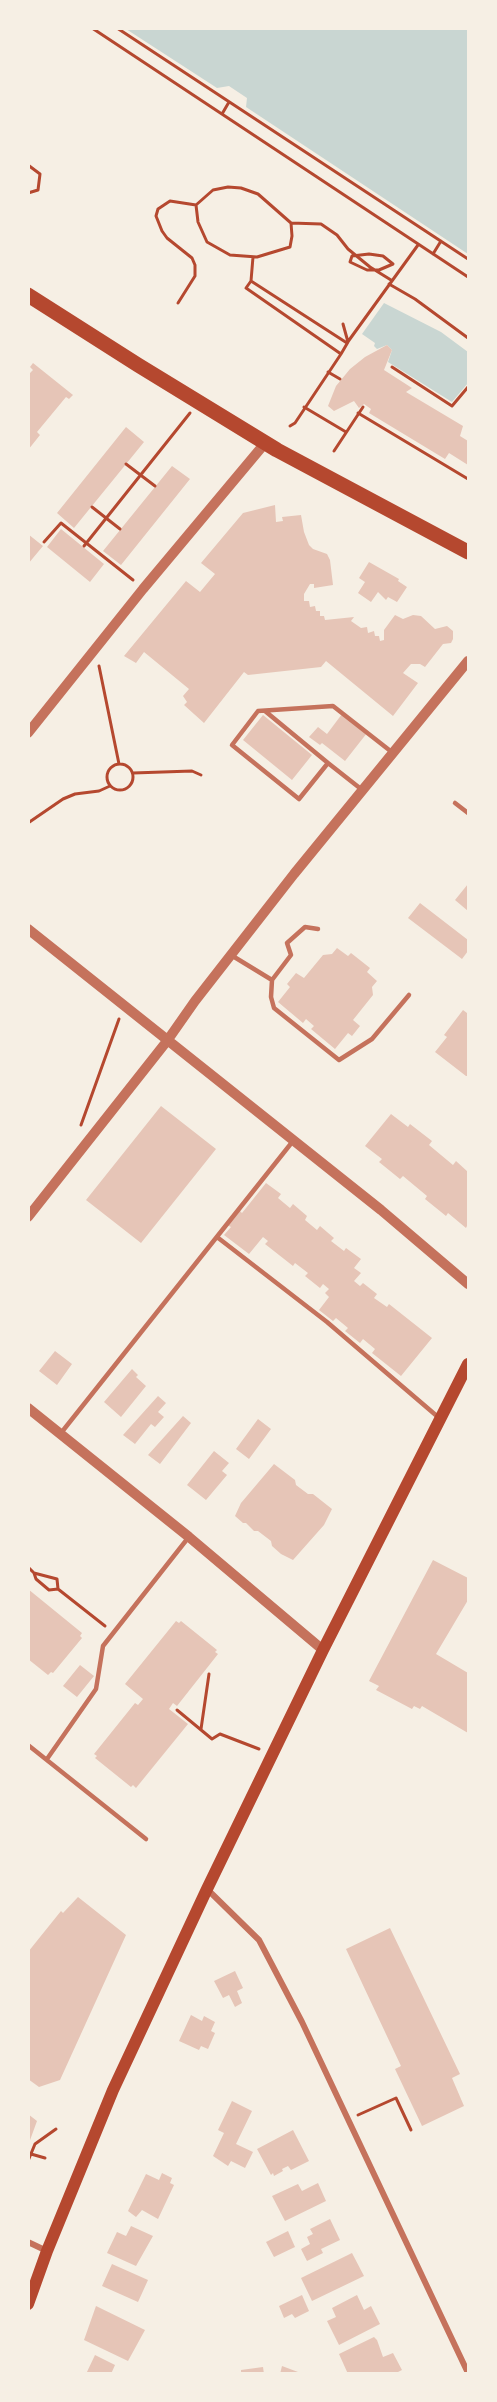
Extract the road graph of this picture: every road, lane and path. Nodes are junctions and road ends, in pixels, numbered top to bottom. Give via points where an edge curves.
1 (92, 28) edge
2 (117, 28) edge
3 (229, 102) junction
4 (222, 114) junction
5 (28, 165) edge
6 (28, 193) edge
7 (196, 205) junction
8 (291, 223) junction
9 (441, 241) junction
10 (418, 245) junction
11 (432, 254) junction
12 (356, 255) junction
13 (253, 257) junction
14 (468, 259) edge
15 (375, 270) junction
16 (468, 277) edge
17 (251, 281) junction
18 (390, 283) junction
19 (28, 295) edge
20 (178, 303) dead end
21 (343, 324) dead end
22 (468, 338) edge
23 (347, 343) junction
24 (341, 354) junction
25 (392, 367) dead end
26 (328, 372) junction
27 (340, 379) dead end
28 (468, 387) edge
29 (198, 402) junction
30 (304, 407) junction
31 (363, 407) dead end
32 (358, 413) junction
33 (290, 426) dead end
34 (346, 432) junction
35 (266, 442) junction
36 (334, 451) dead end
37 (126, 464) dead end
38 (141, 475) junction
39 (468, 479) edge
40 (155, 486) dead end
41 (92, 507) dead end
42 (106, 517) junction
43 (120, 529) dead end
44 (44, 542) dead end
45 (85, 544) junction
46 (468, 552) edge
47 (143, 589) junction
48 (94, 650) junction
49 (468, 661) edge
50 (265, 711) junction
51 (28, 733) edge
52 (393, 753) junction
53 (328, 763) junction
54 (119, 764) junction
55 (133, 773) junction
56 (201, 775) dead end
57 (110, 786) junction
58 (362, 790) junction
59 (455, 803) dead end
60 (468, 813) edge
61 (28, 823) edge
62 (28, 929) edge
63 (318, 929) dead end
64 (231, 955) junction
65 (272, 980) junction
66 (409, 995) dead end
67 (123, 1006) junction
68 (167, 1041) junction
69 (78, 1132) dead end
70 (294, 1141) junction
71 (28, 1217) edge
72 (217, 1237) junction
73 (468, 1284) edge
74 (468, 1364) edge
75 (28, 1408) edge
76 (441, 1419) junction
77 (61, 1433) junction
78 (189, 1537) junction
79 (28, 1567) edge
80 (34, 1573) junction
81 (58, 1589) junction
82 (114, 1633) junction
83 (322, 1650) junction
84 (208, 1674) dead end
85 (177, 1710) dead end
86 (201, 1729) junction
87 (28, 1744) edge
88 (272, 1754) junction
89 (47, 1759) junction
90 (146, 1839) dead end
91 (207, 1889) junction
92 (348, 2120) junction
93 (56, 2129) dead end
94 (411, 2130) dead end
95 (31, 2154) junction
96 (45, 2158) dead end
97 (28, 2161) edge
98 (28, 2242) edge
99 (47, 2251) junction
100 (28, 2304) edge
101 (468, 2373) edge

1 - 4 path
2 - 3 path
3 - 4 path
3 - 9 path
4 - 10 path
5 - 6 path via 40,174 38,189
7 - 8 path via 213,190 241,188 258,194
7 - 13 path via 207,242 230,255
7 - 20 path via 170,201 158,209 156,216 167,238 195,265 195,276
8 - 12 path via 321,224
8 - 13 path via 290,246
9 - 11 path
9 - 14 path
10 - 11 path
10 - 18 path
11 - 16 path
12 - 15 path
12 - 15 path via 350,258 351,264
12 - 15 path via 377,254 393,263
13 - 17 path
15 - 18 path
17 - 23 path
17 - 24 path via 246,288
18 - 22 path
18 - 23 path
19 - 29 main road
21 - 23 path
23 - 24 path
24 - 26 path
25 - 28 path via 452,406
26 - 27 path
26 - 30 path
29 - 35 main road
29 - 38 path
30 - 33 path
30 - 34 path
31 - 32 path
32 - 34 path
32 - 39 path
34 - 36 path
35 - 46 main road
35 - 47 street
37 - 38 path
38 - 40 path
38 - 42 path
41 - 42 path
42 - 43 path
42 - 45 path
44 - 45 path via 61,523
45 - 47 path
47 - 48 street
48 - 51 street
48 - 54 path
49 - 52 street
50 - 52 lane via 333,706
50 - 53 lane
50 - 53 lane via 258,711 232,745 299,800
52 - 58 street
53 - 58 lane
54 - 55 path
54 - 57 path via 106,774
55 - 56 path via 192,771
55 - 57 path via 132,783 125,790
57 - 61 path via 63,799
58 - 64 street
59 - 60 lane
62 - 67 street
63 - 65 lane via 305,927 287,943 291,955
64 - 65 lane
64 - 68 street
65 - 66 lane via 274,1008 339,1060 372,1039
67 - 68 street
67 - 69 path
68 - 70 street
68 - 71 street
70 - 72 lane
70 - 73 street
72 - 76 lane via 327,1322
72 - 77 lane
74 - 76 main road
75 - 77 street
76 - 83 main road
77 - 78 street
78 - 82 lane
78 - 83 street
79 - 80 path
80 - 81 path via 49,1590
80 - 81 path via 57,1579
81 - 82 path
82 - 89 lane via 103,1646 96,1689
83 - 88 main road
84 - 86 path
85 - 86 path
86 - 88 path via 212,1739 220,1734
87 - 89 lane
88 - 91 main road
89 - 90 lane
91 - 92 street via 259,1940
91 - 99 main road via 113,2090
92 - 94 path via 396,2098
92 - 101 street
93 - 95 path via 35,2144
95 - 96 path
95 - 97 path
98 - 99 street
99 - 100 main road

